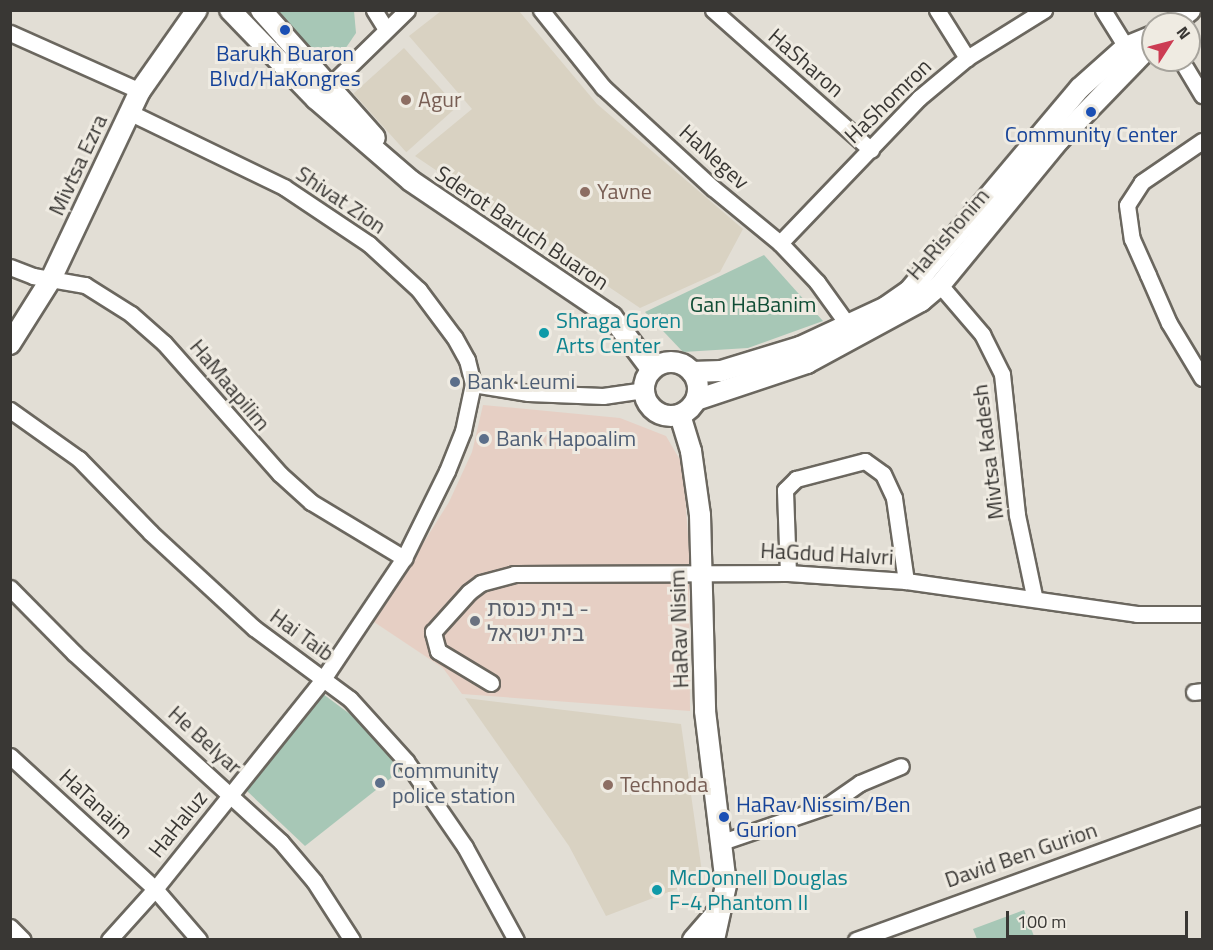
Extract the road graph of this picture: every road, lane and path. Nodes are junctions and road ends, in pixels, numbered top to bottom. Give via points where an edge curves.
1 (261, 10) edge
2 (374, 10) edge
3 (407, 10) edge
4 (541, 10) edge
5 (713, 10) edge
6 (937, 10) edge
7 (1044, 10) edge
8 (1103, 10) edge
9 (196, 13) edge
10 (233, 14) edge
11 (386, 29) junction
12 (10, 33) edge
13 (1141, 40) edge
14 (1126, 46) junction
15 (1141, 55) edge
16 (967, 58) junction
17 (1189, 72) edge
18 (1119, 77) junction
19 (331, 85) junction
20 (140, 92) junction
21 (1203, 95) edge
22 (316, 99) junction
23 (129, 112) junction
24 (1203, 141) edge
25 (871, 150) junction
26 (411, 182) junction
27 (780, 243) junction
28 (10, 267) edge
29 (51, 279) junction
30 (940, 285) junction
31 (852, 331) junction
32 (10, 344) edge
33 (661, 366) junction
34 (692, 372) junction
35 (1203, 378) edge
36 (473, 384) junction
37 (644, 390) junction
38 (696, 400) junction
39 (10, 410) edge
40 (680, 415) junction
41 (404, 558) junction
42 (701, 573) junction
43 (788, 573) junction
44 (906, 581) junction
45 (10, 588) edge
46 (1034, 596) junction
47 (1203, 614) edge
48 (323, 679) junction
49 (491, 683) dead end
50 (10, 756) edge
51 (901, 766) dead end
52 (231, 793) junction
53 (1203, 815) edge
54 (719, 843) junction
55 (155, 889) junction
56 (718, 911) junction
57 (10, 927) edge
58 (23, 939) edge
59 (109, 939) edge
60 (200, 939) edge
61 (352, 939) edge
62 (516, 939) edge
63 (693, 939) edge
64 (714, 939) edge
65 (856, 939) edge

1 - 19 street, Sderot Baruch Buaron
2 - 11 street
3 - 11 street
4 - 27 street, HaNegev via 603,87 713,188
5 - 25 street, HaSharon
6 - 16 street
7 - 16 street, HaShomron
8 - 14 street
9 - 10 street
9 - 20 street, Mivtsa Ezra
10 - 22 street, Sderot Baruch Buaron
11 - 19 street
12 - 20 street
13 - 14 street, HaRishonim
14 - 18 street via 1125,65
14 - 31 street, HaRishonim via 1080,88 924,276
15 - 18 street, HaRishonim
16 - 25 street, HaShomron via 919,98
17 - 21 street
18 - 30 street, HaRishonim via 1059,140
19 - 22 street
19 - 26 street, Sderot Baruch Buaron
20 - 23 street, Mivtsa Ezra
22 - 26 street, Sderot Baruch Buaron
23 - 29 street, Mivtsa Ezra
23 - 36 street, Shivat Zion via 284,187 369,244 418,290 454,337 467,360
24 - 35 street via 1142,182 1127,206 1132,239 1169,323
25 - 27 street, HaShomron
26 - 33 street, Sderot Baruch Buaron via 612,318 630,340
27 - 31 street, HaNegev via 818,282
28 - 29 street, HaMaapilim
29 - 32 street, Mivtsa Ezra
29 - 41 street, HaMaapilim via 85,285 131,314 164,343 280,474 311,502
30 - 31 street, HaRishonim via 921,301
30 - 46 street, Mivtsa Kadesh via 982,334 1002,374 1017,515
31 - 34 street, HaRishonim via 721,371
31 - 38 street, HaRishonim via 807,363
33 - 34 street
33 - 37 street
34 - 38 street via 697,381
36 - 37 street via 528,393 603,396
36 - 41 street, HaHaluz via 463,431
37 - 40 street via 648,404 658,414
38 - 40 street
39 - 48 street, Hai Taib via 79,459 151,533 254,628
40 - 42 street, HaRav Nisim via 697,482
41 - 48 street, HaHaluz
42 - 43 street, HaGdud HaIvri
42 - 49 street, HaGdud HaIvri via 514,574 481,583 456,604 433,632 432,641 451,663
42 - 54 street, HaRav Nisim via 705,711
43 - 44 street, HaGdud HaIvri
43 - 44 street via 785,490 796,479 865,460 883,474 894,498
44 - 46 street, HaGdud HaIvri
45 - 52 street, He BeIyar via 74,653
46 - 47 street, HaGdud HaIvri via 1137,614
48 - 52 street, HaHaluz
48 - 62 street, Hai Taib via 350,699 406,761 465,847
50 - 55 street, HaTanaim
51 - 54 street via 860,783 827,806
52 - 55 street, HaHaluz
52 - 61 street, He BeIyar via 314,881
53 - 65 street, David Ben Gurion
54 - 56 street, HaRav Nisim via 726,885
55 - 59 street, HaHaluz
55 - 60 street, HaTanaim
56 - 63 street, HaRav Nisim
56 - 64 street, HaRav Nisim
57 - 58 street

